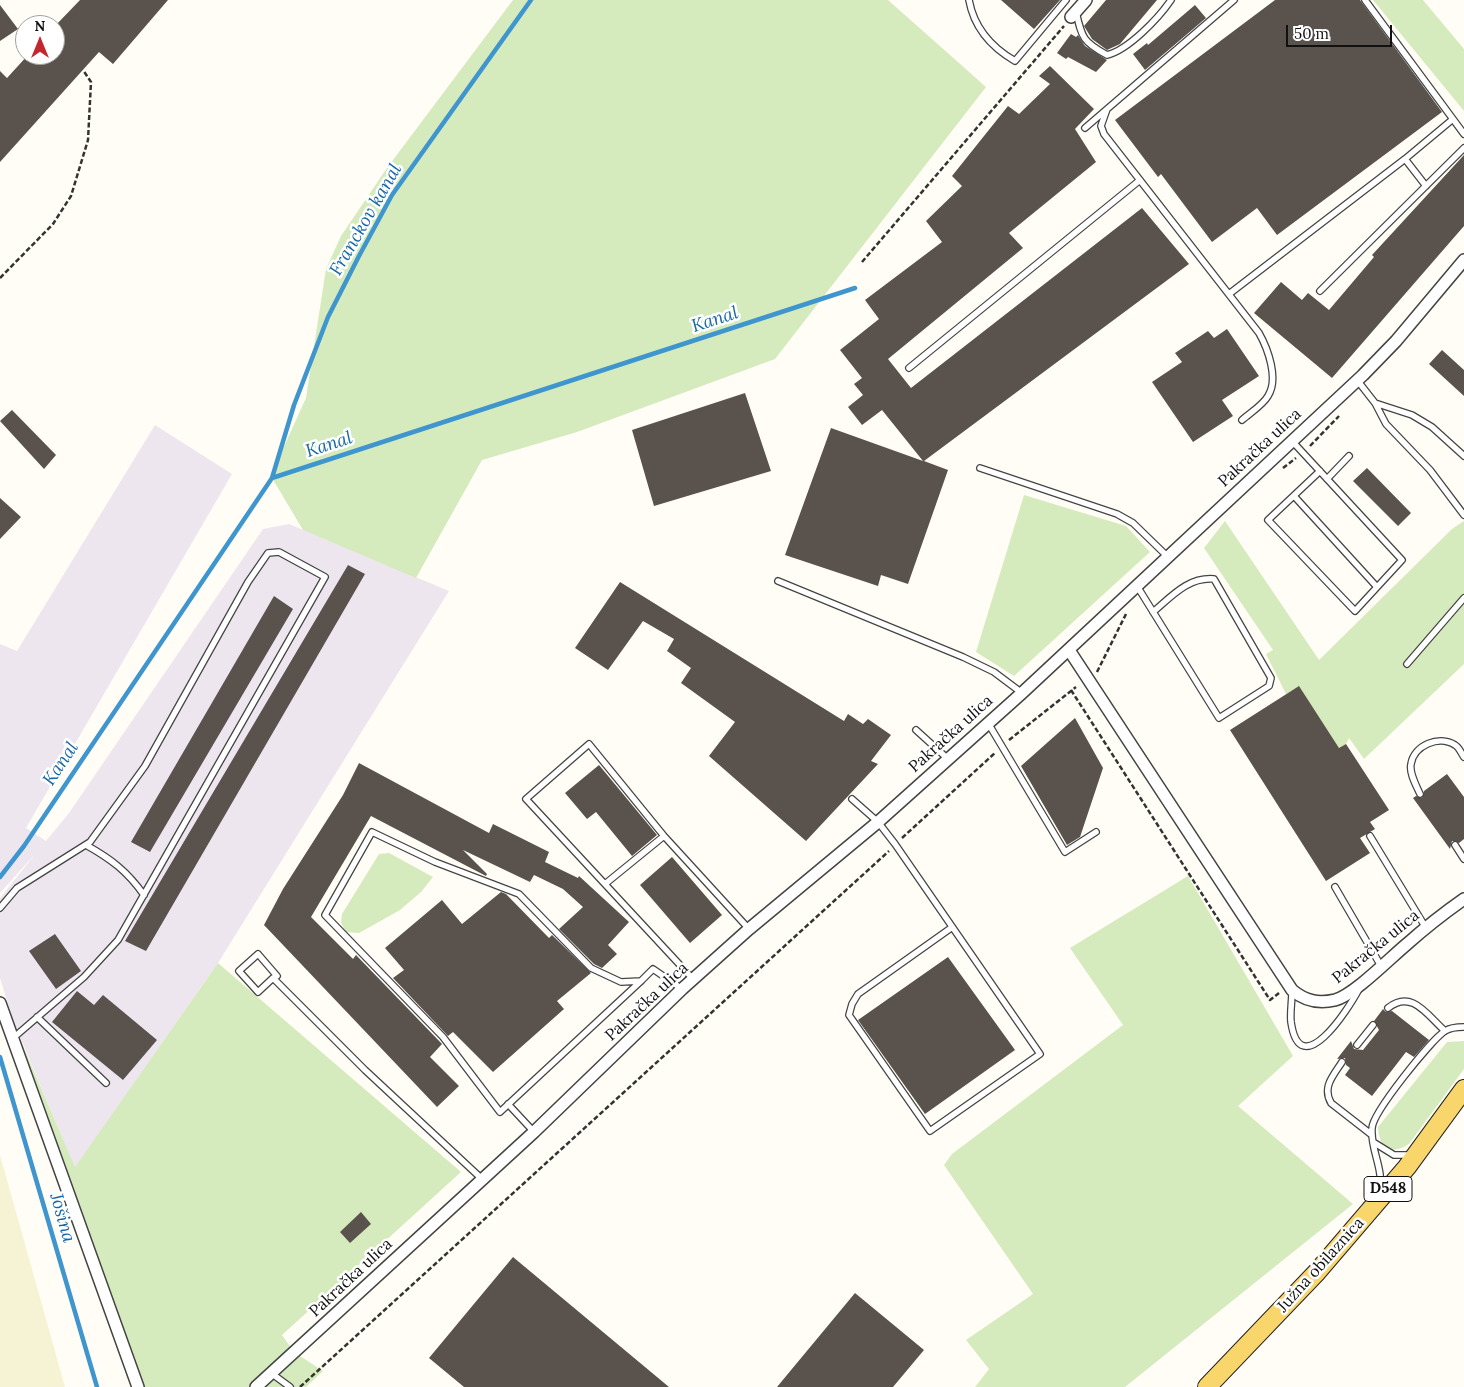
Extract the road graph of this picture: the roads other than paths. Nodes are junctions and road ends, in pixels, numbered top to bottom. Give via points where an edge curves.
1 (969, 0) edge
2 (1066, 0) edge
3 (1086, 0) edge
4 (1171, 0) edge
5 (1234, 0) edge
6 (1365, 0) edge
7 (1074, 15) joint
8 (1107, 109) junction
9 (1453, 119) junction
10 (1085, 128) dead end
11 (1464, 134) edge
12 (1464, 148) edge
13 (1405, 159) junction
14 (1140, 180) junction
15 (1426, 186) junction
16 (1463, 263) edge
17 (1320, 291) dead end
18 (1229, 294) junction
19 (909, 368) dead end
20 (1358, 380) junction
21 (1376, 403) junction
22 (1242, 420) dead end
23 (1292, 441) junction
24 (1349, 456) dead end
25 (1464, 456) edge
26 (980, 468) dead end
27 (1320, 471) junction
28 (1327, 479) junction
29 (1294, 496) junction
30 (1464, 515) edge
31 (1167, 556) junction
32 (778, 581) dead end
33 (1137, 584) junction
34 (1377, 587) junction
35 (1464, 598) edge
36 (1153, 612) junction
37 (1068, 650) junction
38 (1407, 664) dead end
39 (1022, 693) junction
40 (988, 723) junction
41 (916, 730) dead end
42 (1464, 757) edge
43 (948, 759) junction
44 (1420, 794) dead end
45 (852, 800) dead end
46 (878, 822) junction
47 (1096, 832) dead end
48 (664, 836) junction
49 (1370, 836) dead end
50 (86, 845) junction
51 (1455, 846) dead end
52 (1464, 859) edge
53 (605, 884) junction
54 (1336, 887) dead end
55 (144, 896) junction
56 (1464, 899) edge
57 (0, 908) edge
58 (952, 928) junction
59 (1426, 928) junction
60 (749, 929) junction
61 (1381, 966) junction
62 (273, 978) junction
63 (693, 979) junction
64 (641, 981) junction
65 (1362, 983) junction
66 (682, 989) junction
67 (1288, 991) junction
68 (0, 1003) edge
69 (1388, 1008) dead end
70 (38, 1017) junction
71 (1373, 1025) dead end
72 (1464, 1027) edge
73 (4, 1029) edge
74 (1445, 1031) junction
75 (12, 1039) junction
76 (1357, 1045) dead end
77 (1342, 1062) dead end
78 (106, 1083) dead end
79 (1464, 1090) edge
80 (508, 1104) junction
81 (534, 1132) junction
82 (1372, 1135) junction
83 (1373, 1142) junction
84 (1416, 1155) junction
85 (482, 1179) junction
86 (1375, 1204) junction
87 (271, 1373) junction
88 (138, 1387) edge
89 (256, 1387) edge
90 (290, 1387) edge
91 (1206, 1387) edge

1 - 2 lane via 972,17 982,32 1015,61
3 - 7 street
4 - 7 lane via 1161,14 1125,46 1107,55 1089,45
5 - 8 lane
6 - 9 lane
8 - 10 lane
8 - 14 lane via 1101,126 1104,134
9 - 11 lane
9 - 13 lane
12 - 15 lane
13 - 15 lane
13 - 18 lane
14 - 18 lane
14 - 19 lane
15 - 17 lane
16 - 20 street, Pakračka ulica
18 - 22 lane via 1259,333 1269,352 1272,373 1269,396
20 - 21 lane
20 - 23 street, Pakračka ulica
21 - 25 lane via 1412,415 1432,426
21 - 30 lane via 1386,424 1430,470
23 - 27 lane
23 - 31 street, Pakračka ulica
24 - 28 lane
26 - 31 lane via 1117,514 1134,523
27 - 28 lane
27 - 29 lane
28 - 34 lane via 1402,560
29 - 34 lane
29 - 34 lane via 1268,520 1354,611
31 - 33 street, Pakračka ulica
32 - 39 lane via 963,657 994,672
33 - 36 lane
33 - 37 street, Pakračka ulica
35 - 38 lane
36 - 36 lane via 1219,718 1269,686 1271,678 1214,579 1190,581
37 - 39 street, Pakračka ulica
37 - 67 street, Pakračka ulica
39 - 40 street, Pakračka ulica
40 - 43 street, Pakračka ulica
40 - 47 lane via 1065,852
41 - 43 lane
42 - 44 lane via 1456,745 1445,740 1429,742 1417,751 1410,764
43 - 46 street, Pakračka ulica
45 - 46 lane
46 - 58 lane
46 - 60 street, Pakračka ulica
48 - 53 lane
48 - 53 lane via 589,744 526,798
48 - 60 lane
49 - 59 lane
50 - 55 lane via 129,875
50 - 55 lane via 145,766 248,582 268,553 279,552 325,577
50 - 57 lane via 17,888
51 - 52 lane
53 - 63 lane
54 - 61 lane
55 - 70 lane via 118,940 84,977
56 - 59 street, Pakračka ulica
58 - 58 lane via 1040,1054 930,1131 849,1015 858,994
59 - 61 street, Pakračka ulica
60 - 63 street, Pakračka ulica
61 - 65 street, Pakračka ulica
62 - 62 lane via 276,976 258,954 239,971 258,992
62 - 85 lane via 365,1070
63 - 66 street, Pakračka ulica
64 - 66 lane via 653,970
64 - 80 lane
64 - 80 lane via 621,982 591,968 519,894 435,862 372,832 325,914 443,1037 500,1112
65 - 67 street, Pakračka ulica via 1336,1000 1318,1002
65 - 67 lane via 1350,1006 1327,1034 1315,1046 1309,1047 1299,1043 1294,1032
66 - 81 street, Pakračka ulica
68 - 73 street
69 - 74 lane via 1403,1000 1412,1001
70 - 75 lane
70 - 78 lane
71 - 76 lane
72 - 74 lane
73 - 75 street
74 - 82 lane via 1434,1040 1380,1109 1372,1126
75 - 88 street
77 - 82 lane via 1326,1089 1328,1097 1331,1103
79 - 84 main road, Južna obilaznica / D548
80 - 81 lane
81 - 85 street, Pakračka ulica
82 - 83 lane
83 - 84 lane via 1394,1155
83 - 86 lane via 1380,1174
84 - 86 main road, Južna obilaznica / D548
85 - 87 street, Pakračka ulica
86 - 91 main road, Južna obilaznica / D548 via 1317,1272
87 - 89 street, Pakračka ulica
87 - 90 lane

